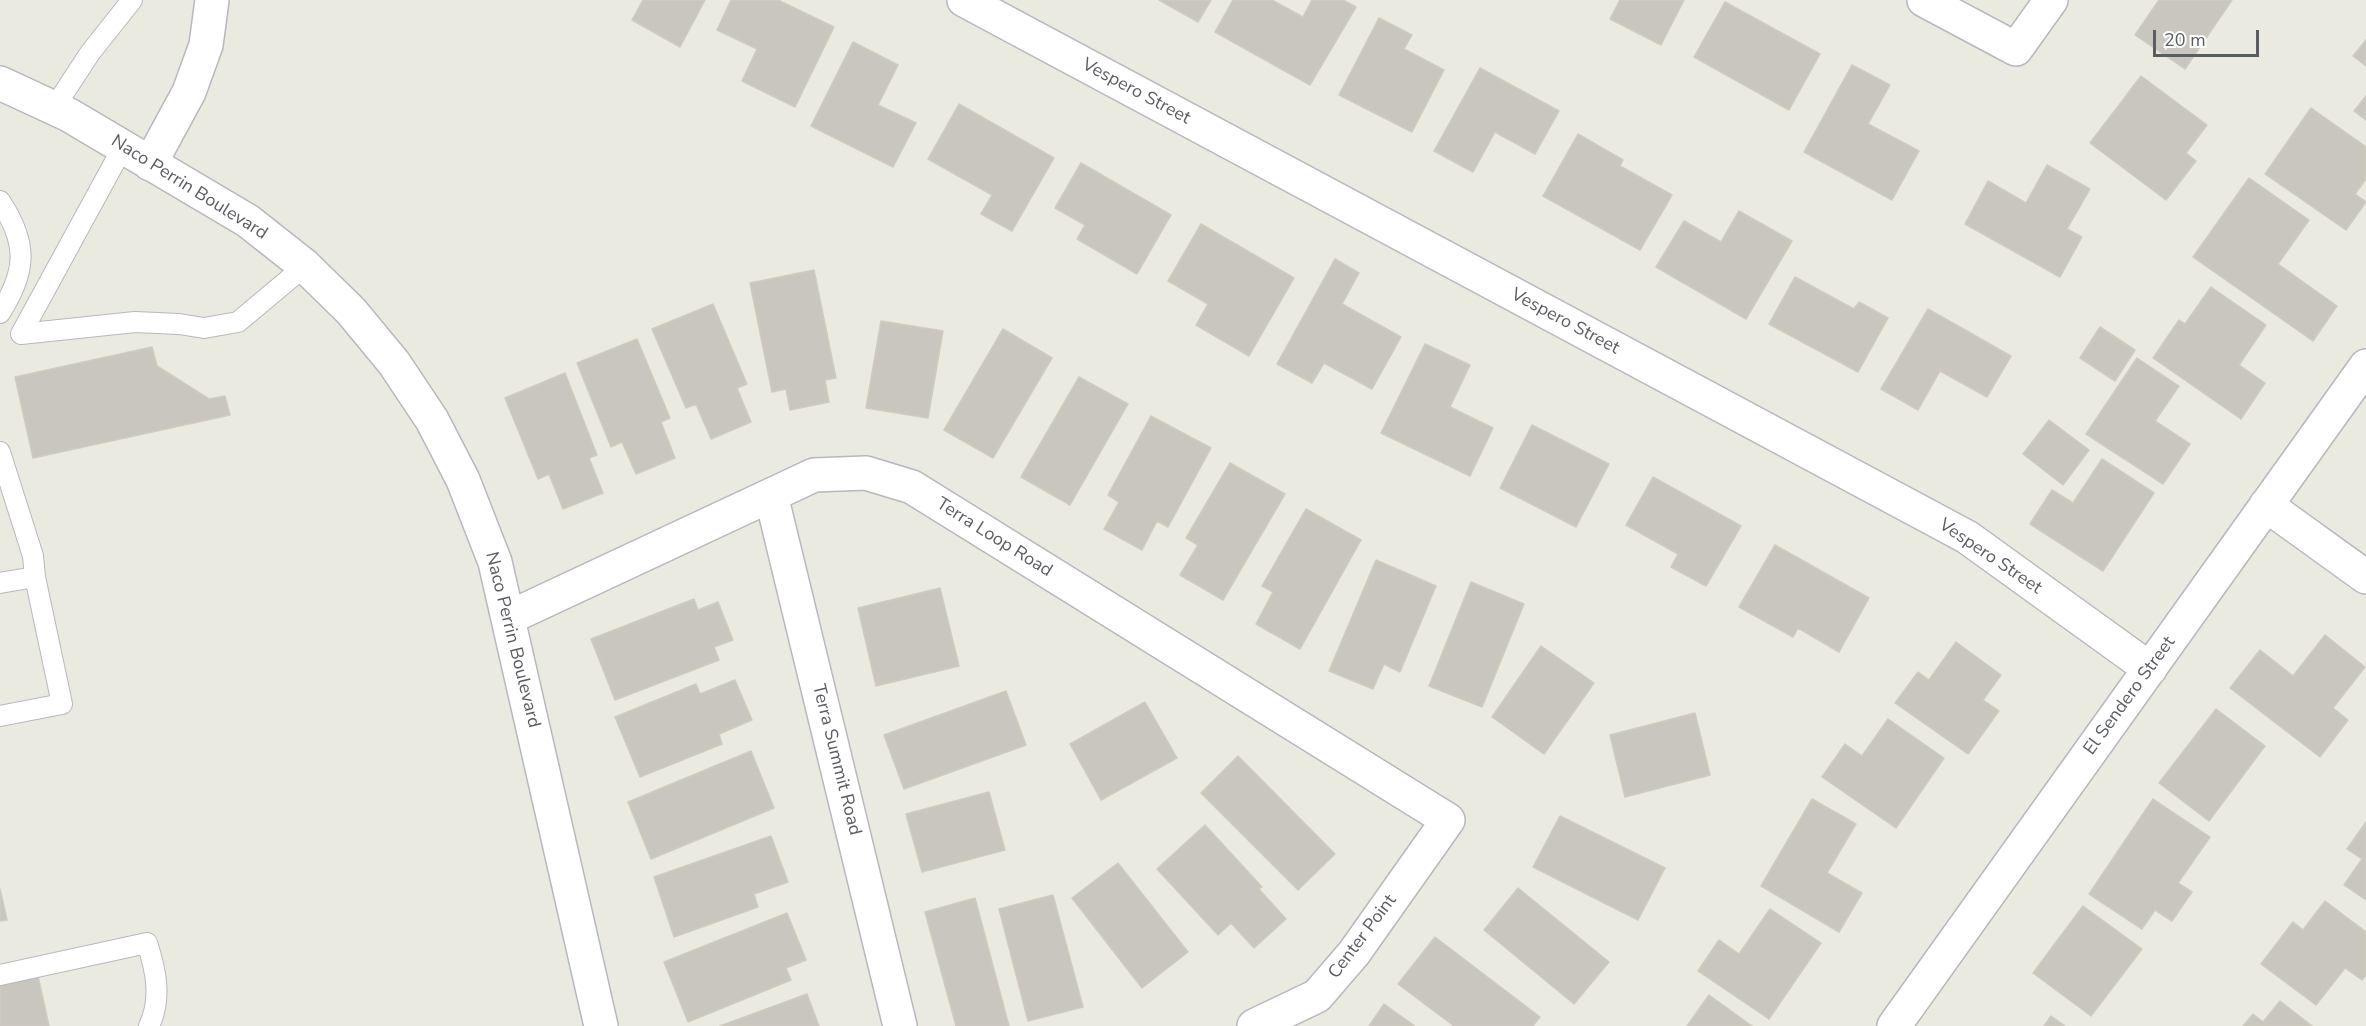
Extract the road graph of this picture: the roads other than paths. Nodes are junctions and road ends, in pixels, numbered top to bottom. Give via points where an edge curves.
1 (132, 0) edge
2 (212, 0) edge
3 (964, 0) edge
4 (1924, 0) edge
5 (2051, 0) edge
6 (0, 83) edge
7 (54, 108) junction
8 (123, 147) junction
9 (150, 164) junction
10 (0, 201) edge
11 (305, 266) junction
12 (0, 313) edge
13 (2366, 366) edge
14 (0, 452) edge
15 (771, 495) junction
16 (2266, 505) junction
17 (35, 577) junction
18 (2366, 577) edge
19 (0, 584) edge
20 (508, 618) junction
21 (2150, 669) junction
22 (0, 716) edge
23 (1448, 820) joint
24 (0, 975) edge
25 (149, 1026) edge
26 (601, 1026) edge
27 (900, 1026) edge
28 (1254, 1026) edge
29 (1894, 1026) edge

1 - 7 lane via 90,53
2 - 9 street via 206,45 189,92
3 - 21 street, Vespero Street via 1967,537
4 - 5 street via 2016,50
6 - 7 street, Naco Perrin Boulevard
7 - 8 street, Naco Perrin Boulevard
8 - 9 street, Naco Perrin Boulevard
8 - 11 lane via 21,334 135,322 204,328 238,322
9 - 11 street, Naco Perrin Boulevard via 248,221
10 - 12 lane via 14,222 22,260 14,290
11 - 20 street, Naco Perrin Boulevard via 387,354 432,420 463,480 495,562
13 - 16 street, El Sendero Street
14 - 17 lane via 33,556
15 - 20 street, Terra Loop Road
15 - 23 street, Terra Loop Road via 814,476 866,473 912,487
15 - 27 street, Terra Summit Road
16 - 18 street
16 - 21 street, El Sendero Street
17 - 19 lane
17 - 22 lane via 62,704
20 - 26 street, Naco Perrin Boulevard
21 - 29 street, El Sendero Street
23 - 28 street, Center Point via 1354,953 1317,996
24 - 25 lane via 147,943 156,988

